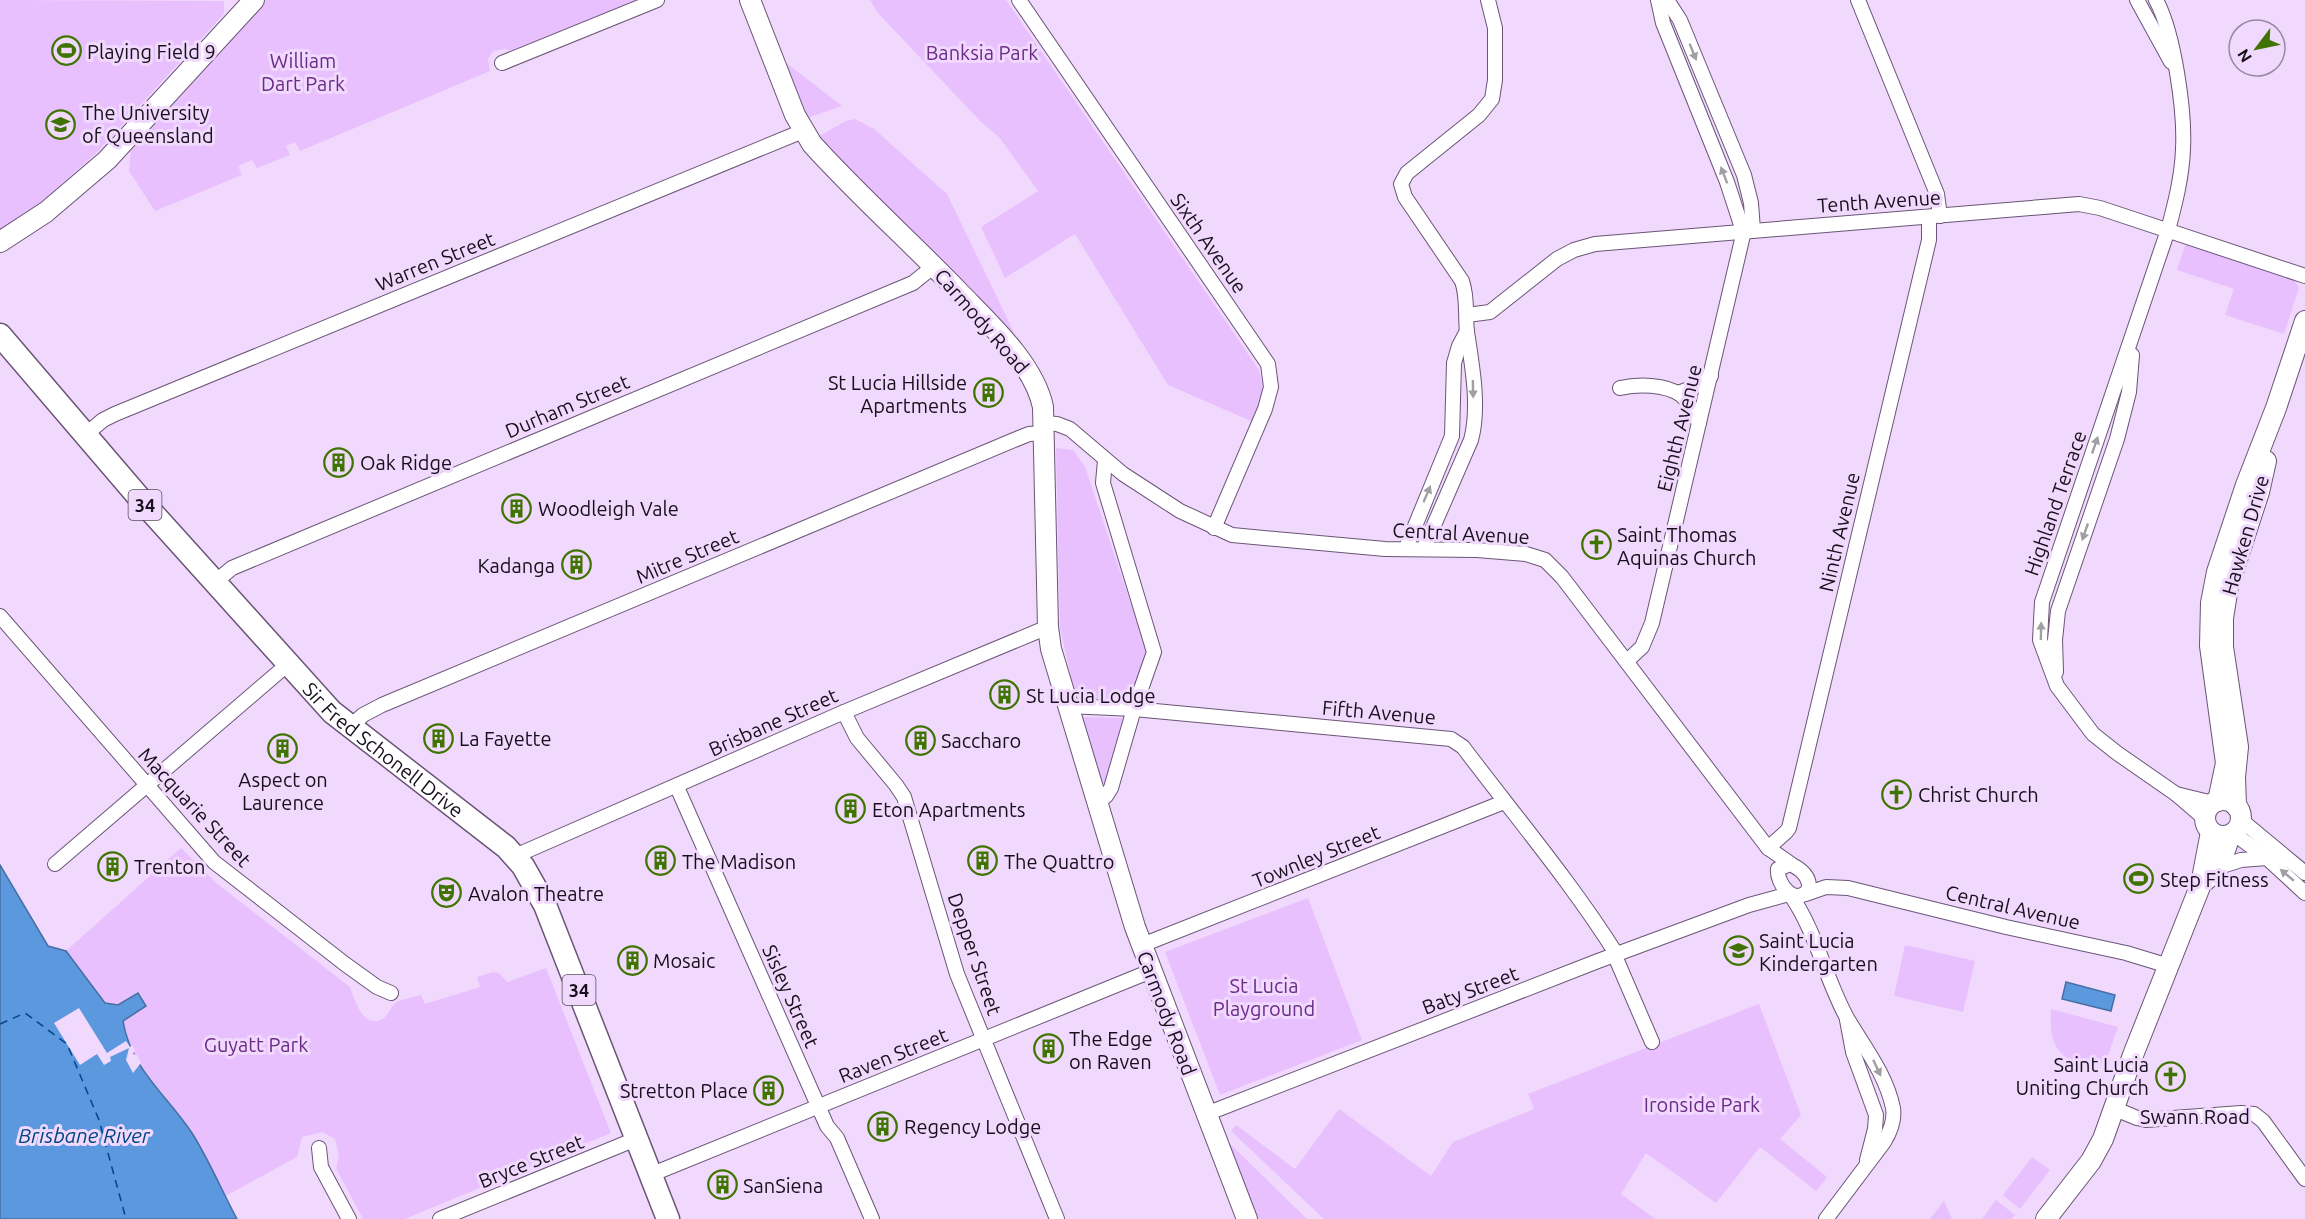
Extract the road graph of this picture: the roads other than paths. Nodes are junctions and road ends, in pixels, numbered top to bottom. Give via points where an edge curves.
1 (254, 0) edge
2 (657, 0) edge
3 (750, 0) edge
4 (1019, 0) edge
5 (1488, 0) edge
6 (1658, 0) edge
7 (1667, 0) edge
8 (1858, 0) edge
9 (2137, 0) edge
10 (2156, 0) edge
11 (502, 63) dead end
12 (2175, 69) junction
13 (804, 131) junction
14 (1935, 216) junction
15 (1747, 230) junction
16 (2168, 230) junction
17 (0, 242) edge
18 (934, 266) junction
19 (2305, 276) edge
20 (1467, 315) junction
21 (2305, 321) edge
22 (1467, 331) junction
23 (0, 335) edge
24 (1711, 376) junction
25 (1620, 388) dead end
26 (1678, 393) junction
27 (1699, 423) junction
28 (1044, 428) junction
29 (85, 435) junction
30 (1105, 460) junction
31 (1214, 528) junction
32 (1406, 548) junction
33 (1424, 548) junction
34 (215, 582) junction
35 (0, 616) edge
36 (1048, 627) junction
37 (1627, 661) junction
38 (288, 664) junction
39 (1067, 706) junction
40 (1134, 709) junction
41 (844, 712) junction
42 (350, 727) junction
43 (147, 787) junction
44 (677, 787) junction
45 (1504, 802) junction
46 (1096, 803) junction
47 (2223, 819) junction
48 (1768, 848) junction
49 (515, 856) junction
50 (2267, 858) junction
51 (55, 864) dead end
52 (1791, 864) junction
53 (2216, 868) junction
54 (2305, 873) edge
55 (1804, 874) junction
56 (1778, 875) junction
57 (2201, 884) junction
58 (1848, 888) junction
59 (2305, 893) edge
60 (1789, 894) junction
61 (1805, 894) junction
62 (1749, 905) junction
63 (1811, 931) junction
64 (1142, 945) junction
65 (1616, 956) junction
66 (2169, 966) junction
67 (1151, 971) junction
68 (391, 993) dead end
69 (984, 1038) junction
70 (1652, 1042) dead end
71 (818, 1106) junction
72 (2113, 1108) junction
73 (1206, 1114) junction
74 (636, 1139) junction
75 (319, 1148) dead end
76 (651, 1175) junction
77 (2305, 1179) edge
78 (348, 1219) edge
79 (440, 1219) edge
80 (669, 1219) edge
81 (872, 1219) edge
82 (1057, 1219) edge
83 (1247, 1219) edge
84 (1826, 1219) edge
85 (2046, 1219) edge

1 - 17 street via 107,160 53,207
2 - 11 street
3 - 13 street, Carmody Road
4 - 31 street, Sixth Avenue via 1268,364 1271,387 1265,409
5 - 20 street via 1495,28 1492,99 1479,115 1411,170 1401,184 1405,197 1462,281
15 -> 6 street via 1663,23
7 -> 15 street, Eighth Avenue via 1680,20 1744,175 1751,203
8 - 14 street, Ninth Avenue via 1936,194
9 - 12 street, Highland Terrace
10 - 12 street, Highland Terrace via 2168,29
12 - 16 street, Highland Terrace via 2183,148
13 - 18 street, Carmody Road via 825,158
13 - 29 street, Warren Street via 115,414
14 - 15 street, Tenth Avenue
14 - 16 street, Tenth Avenue via 2088,205
14 - 48 street, Ninth Avenue via 1788,829
15 - 20 street, Tenth Avenue via 1580,248 1551,263 1490,312
15 - 24 street, Eighth Avenue
16 - 19 street, Tenth Avenue
16 - 47 street, Highland Terrace via 2042,602 2040,640 2057,687 2093,734 2176,794
18 - 28 street, Carmody Road via 985,318 1031,375 1040,394
18 - 34 street, Durham Street via 913,283 232,568
20 - 22 street
21 - 47 street, Hawken Drive via 2242,496 2211,603 2210,646 2226,763
32 -> 22 street via 1452,436 1454,363
22 -> 33 street via 1473,369 1473,433
23 - 29 main road, Sir Fred Schonell Drive / 34
24 - 26 street
24 - 27 street, Eighth Avenue
25 - 26 street via 1643,384
26 - 27 street
27 - 37 street, Eighth Avenue via 1652,623 1642,647
28 - 30 street, Central Avenue via 1057,424 1070,429
28 - 36 street, Carmody Road
28 - 42 street, Mitre Street via 382,705
29 - 34 main road, Sir Fred Schonell Drive / 34
30 - 31 street, Central Avenue via 1180,511
30 - 40 street via 1103,483 1154,652
31 - 32 street, Central Avenue via 1249,537
32 - 33 street, Central Avenue
33 - 37 street, Central Avenue via 1487,550 1542,558 1562,577
34 - 38 main road, Sir Fred Schonell Drive / 34
35 - 43 street, Macquarie Street
36 - 39 street, Carmody Road
36 - 41 street, Brisbane Street
37 - 48 street, Central Avenue
38 - 42 main road, Sir Fred Schonell Drive / 34
38 - 43 street
39 - 40 street, Fifth Avenue
39 - 46 street, Carmody Road
40 - 45 street, Fifth Avenue via 1451,739 1463,747
40 - 46 street via 1111,788
41 - 44 street, Brisbane Street
41 - 69 street, Depper Street via 857,738 904,797 957,974
42 - 49 main road, Sir Fred Schonell Drive / 34
43 - 51 street
43 - 68 street, Macquarie Street via 214,862 345,964
44 - 49 street, Brisbane Street
44 - 71 street, Sisley Street
45 - 64 street, Townley Street
45 - 65 street, Fifth Avenue via 1593,918
46 - 64 street, Carmody Road
47 - 50 street, Highland Terrace
47 - 53 street, Hawken Drive via 2227,847
47 - 54 street, Highland Terrace
47 - 57 street, Hawken Drive
48 - 52 street, Central Avenue
48 - 56 street, Central Avenue
49 - 74 main road, Sir Fred Schonell Drive / 34 via 545,905
50 - 53 street via 2241,860
59 -> 50 street, Highland Terrace
52 - 55 street, Central Avenue
52 - 56 street via 1780,867
53 - 57 street, Hawken Drive
55 - 58 street, Central Avenue via 1833,880
55 - 61 street via 1809,885
56 - 60 street, Central Avenue
56 - 62 street, Baty Street via 1770,891
57 - 66 street, Hawken Drive
58 - 61 street, Central Avenue via 1826,887
58 - 66 street, Central Avenue
60 - 61 street, Central Avenue
60 - 62 street, Baty Street
60 - 63 street
61 - 63 street
62 - 65 street, Baty Street
63 - 84 street via 1847,1017 1877,1067 1893,1113 1887,1137
64 - 67 street, Carmody Road
65 - 70 street, Fifth Avenue
65 - 73 street, Baty Street
66 - 72 street, Hawken Drive
67 - 69 street, Raven Street
67 - 73 street, Carmody Road
69 - 71 street, Raven Street
69 - 82 street, Depper Street
71 - 76 street, Raven Street
71 - 81 street, Sisley Street via 837,1138
72 - 77 street, Swann Road via 2146,1120 2254,1114
72 - 85 street, Swann Road via 2098,1150
73 - 83 street, Carmody Road
74 - 76 main road, Sir Fred Schonell Drive / 34
74 - 79 street, Bryce Street
75 - 78 street via 321,1167
76 - 80 main road, Sir Fred Schonell Drive / 34

